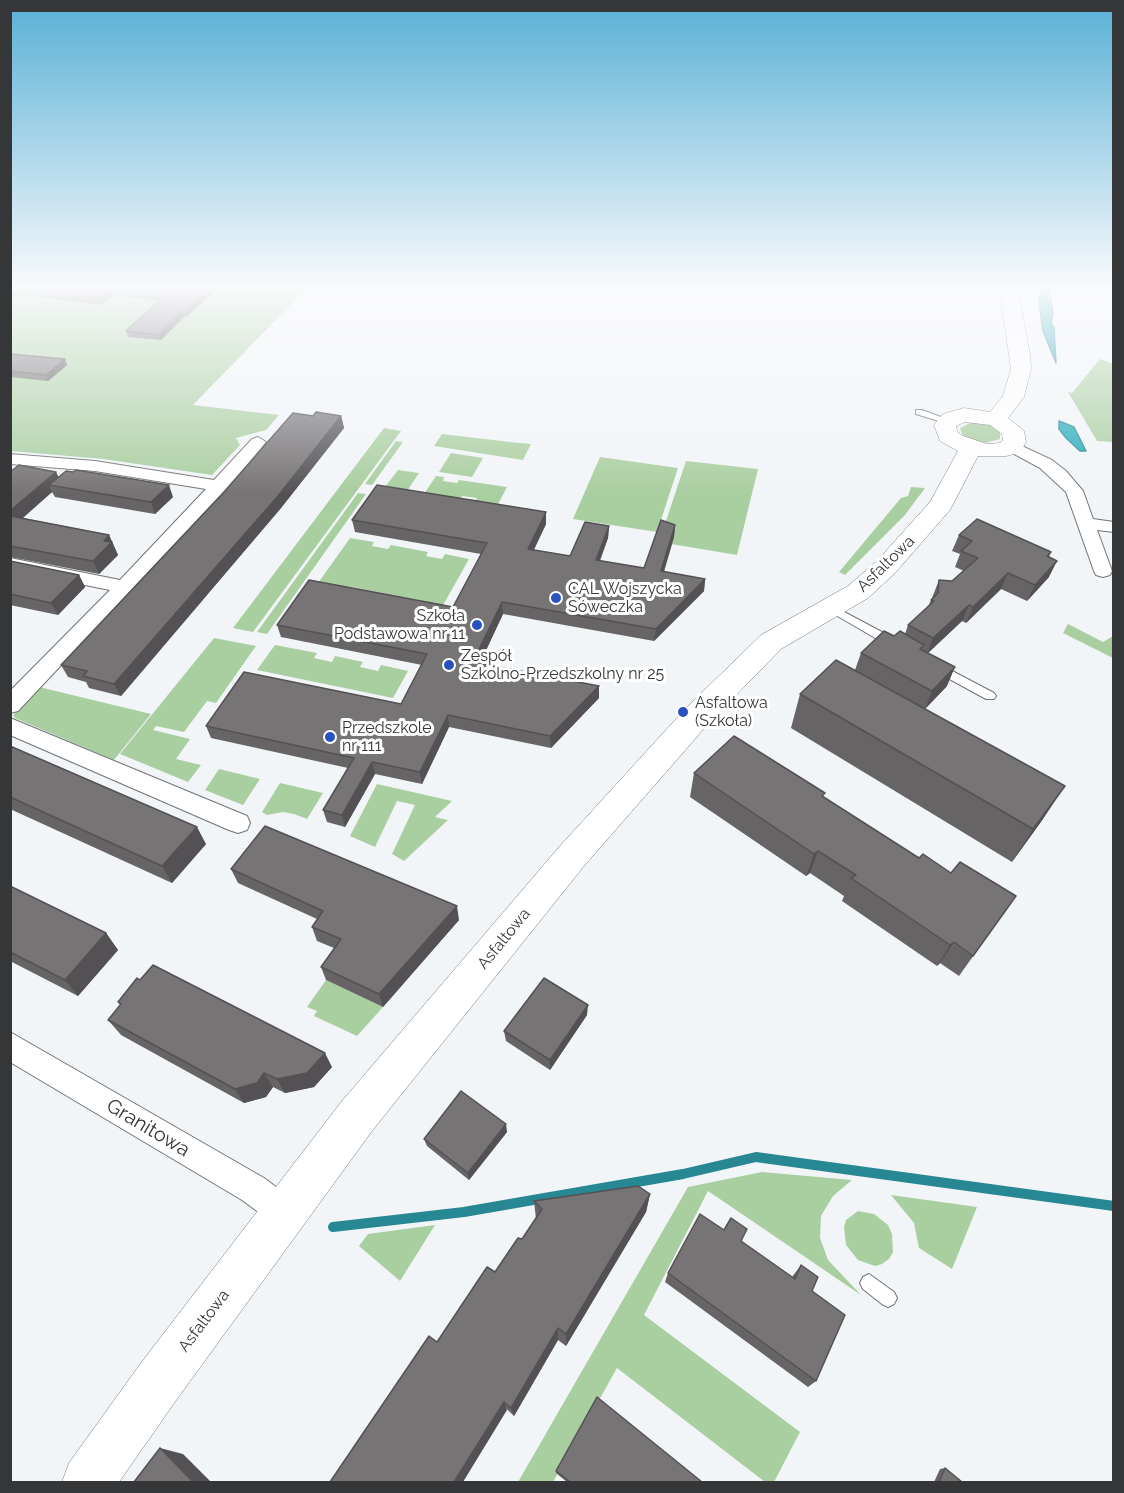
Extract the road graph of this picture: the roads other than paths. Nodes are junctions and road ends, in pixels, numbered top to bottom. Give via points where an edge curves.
1 (1020, 355) edge
2 (919, 412) dead end
3 (996, 419) junction
4 (948, 421) junction
5 (258, 442) dead end
6 (1011, 446) junction
7 (970, 448) junction
8 (10, 459) edge
9 (220, 486) junction
10 (1088, 524) junction
11 (1113, 526) edge
12 (10, 564) edge
13 (1103, 571) dead end
14 (124, 587) junction
15 (831, 608) junction
16 (900, 647) edge
17 (930, 663) edge
18 (990, 696) dead end
19 (10, 705) edge
20 (10, 726) edge
21 (238, 823) dead end
22 (10, 1046) edge
23 (284, 1212) junction
24 (869, 1283) dead end
25 (888, 1298) dead end
26 (88, 1482) edge

1 - 3 street via 1021,369 1013,398
2 - 4 lane
3 - 4 street via 964,415
3 - 6 street via 1013,431 1016,437
4 - 7 street via 948,436
5 - 9 street
6 - 7 street via 999,450
6 - 10 street via 1060,475 1074,491
7 - 15 street, Asfaltowa via 941,506 858,592
8 - 9 street via 95,466
9 - 14 street
10 - 11 street
10 - 13 street
12 - 14 street
14 - 19 street
15 - 16 lane
15 - 23 street, Asfaltowa via 771,642 697,716 572,856 357,1116
17 - 18 lane
20 - 21 street
22 - 23 street, Granitowa
23 - 26 street, Asfaltowa
24 - 25 lane

